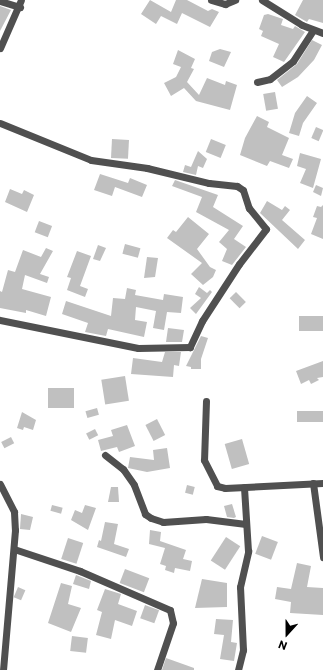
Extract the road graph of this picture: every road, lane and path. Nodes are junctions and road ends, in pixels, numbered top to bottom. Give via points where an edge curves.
1 (211, 0) edge
2 (235, 0) edge
3 (262, 0) edge
4 (0, 1) edge
5 (20, 4) edge
6 (314, 30) junction
7 (323, 33) edge
8 (0, 48) edge
9 (257, 82) dead end
10 (0, 123) edge
11 (0, 320) edge
12 (206, 401) dead end
13 (105, 455) dead end
14 (313, 483) junction
15 (323, 483) edge
16 (0, 484) edge
17 (244, 487) junction
18 (246, 524) junction
19 (14, 549) junction
20 (323, 557) edge
21 (0, 614) edge
22 (9, 616) junction
23 (3, 670) edge
24 (157, 670) edge
25 (238, 670) edge

1 - 2 street via 225,4
3 - 6 street
4 - 5 street
5 - 8 street
6 - 7 street
6 - 9 street via 292,61 270,79
10 - 11 street via 91,160 237,186 243,190 249,208 266,229 202,321 190,347 138,348
12 - 17 street via 204,460 210,476 214,484 220,488
13 - 18 street via 123,469 134,485 145,514 151,518 163,522 206,519
14 - 15 street
14 - 17 street
14 - 20 street
16 - 19 street via 14,512
17 - 18 street
18 - 25 street via 248,551 240,588 243,650
19 - 22 street
19 - 24 street via 80,571 170,610 173,623
21 - 22 street
22 - 23 street

